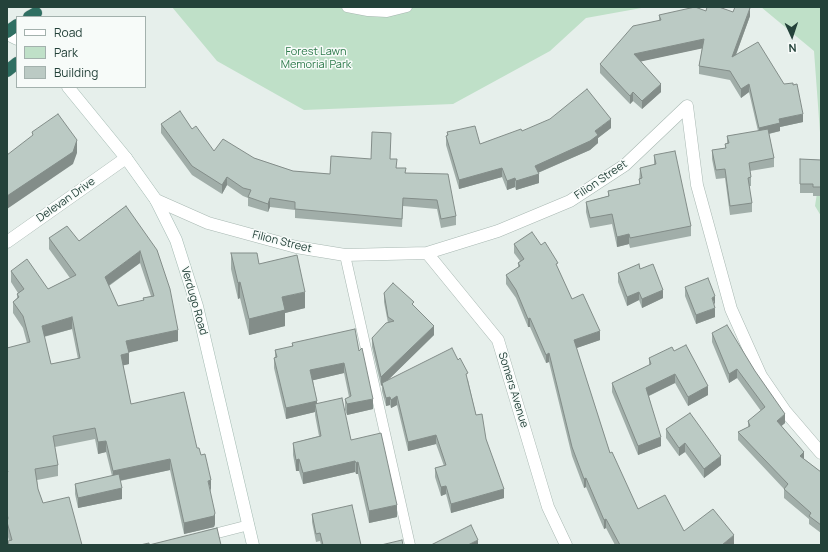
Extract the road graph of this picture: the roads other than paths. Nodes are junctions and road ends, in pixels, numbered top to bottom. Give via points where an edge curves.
1 (347, 7) edge
2 (407, 7) edge
3 (16, 26) edge
4 (7, 33) edge
5 (16, 38) edge
6 (16, 64) edge
7 (7, 71) edge
8 (69, 88) edge
9 (126, 158) junction
10 (156, 200) junction
11 (7, 242) edge
12 (427, 253) junction
13 (345, 255) junction
14 (821, 453) edge
15 (249, 526) junction
16 (199, 538) edge
17 (253, 545) edge
18 (410, 545) edge
19 (566, 545) edge

1 - 2 lane via 387,12
3 - 4 highway
4 - 5 street
6 - 7 highway
8 - 9 street, Verdugo Road
9 - 10 street, Verdugo Road
9 - 11 street, Delevan Drive
10 - 13 street, Filion Street via 208,223 296,247
10 - 15 street, Verdugo Road via 176,240 197,306
12 - 13 street, Filion Street
12 - 14 street, Filion Street via 498,231 570,201 625,165 686,106 697,185 731,309 761,376 785,411
12 - 19 street, Somers Avenue via 498,340 548,507
13 - 18 lane
15 - 16 lane
15 - 17 street, Verdugo Road

